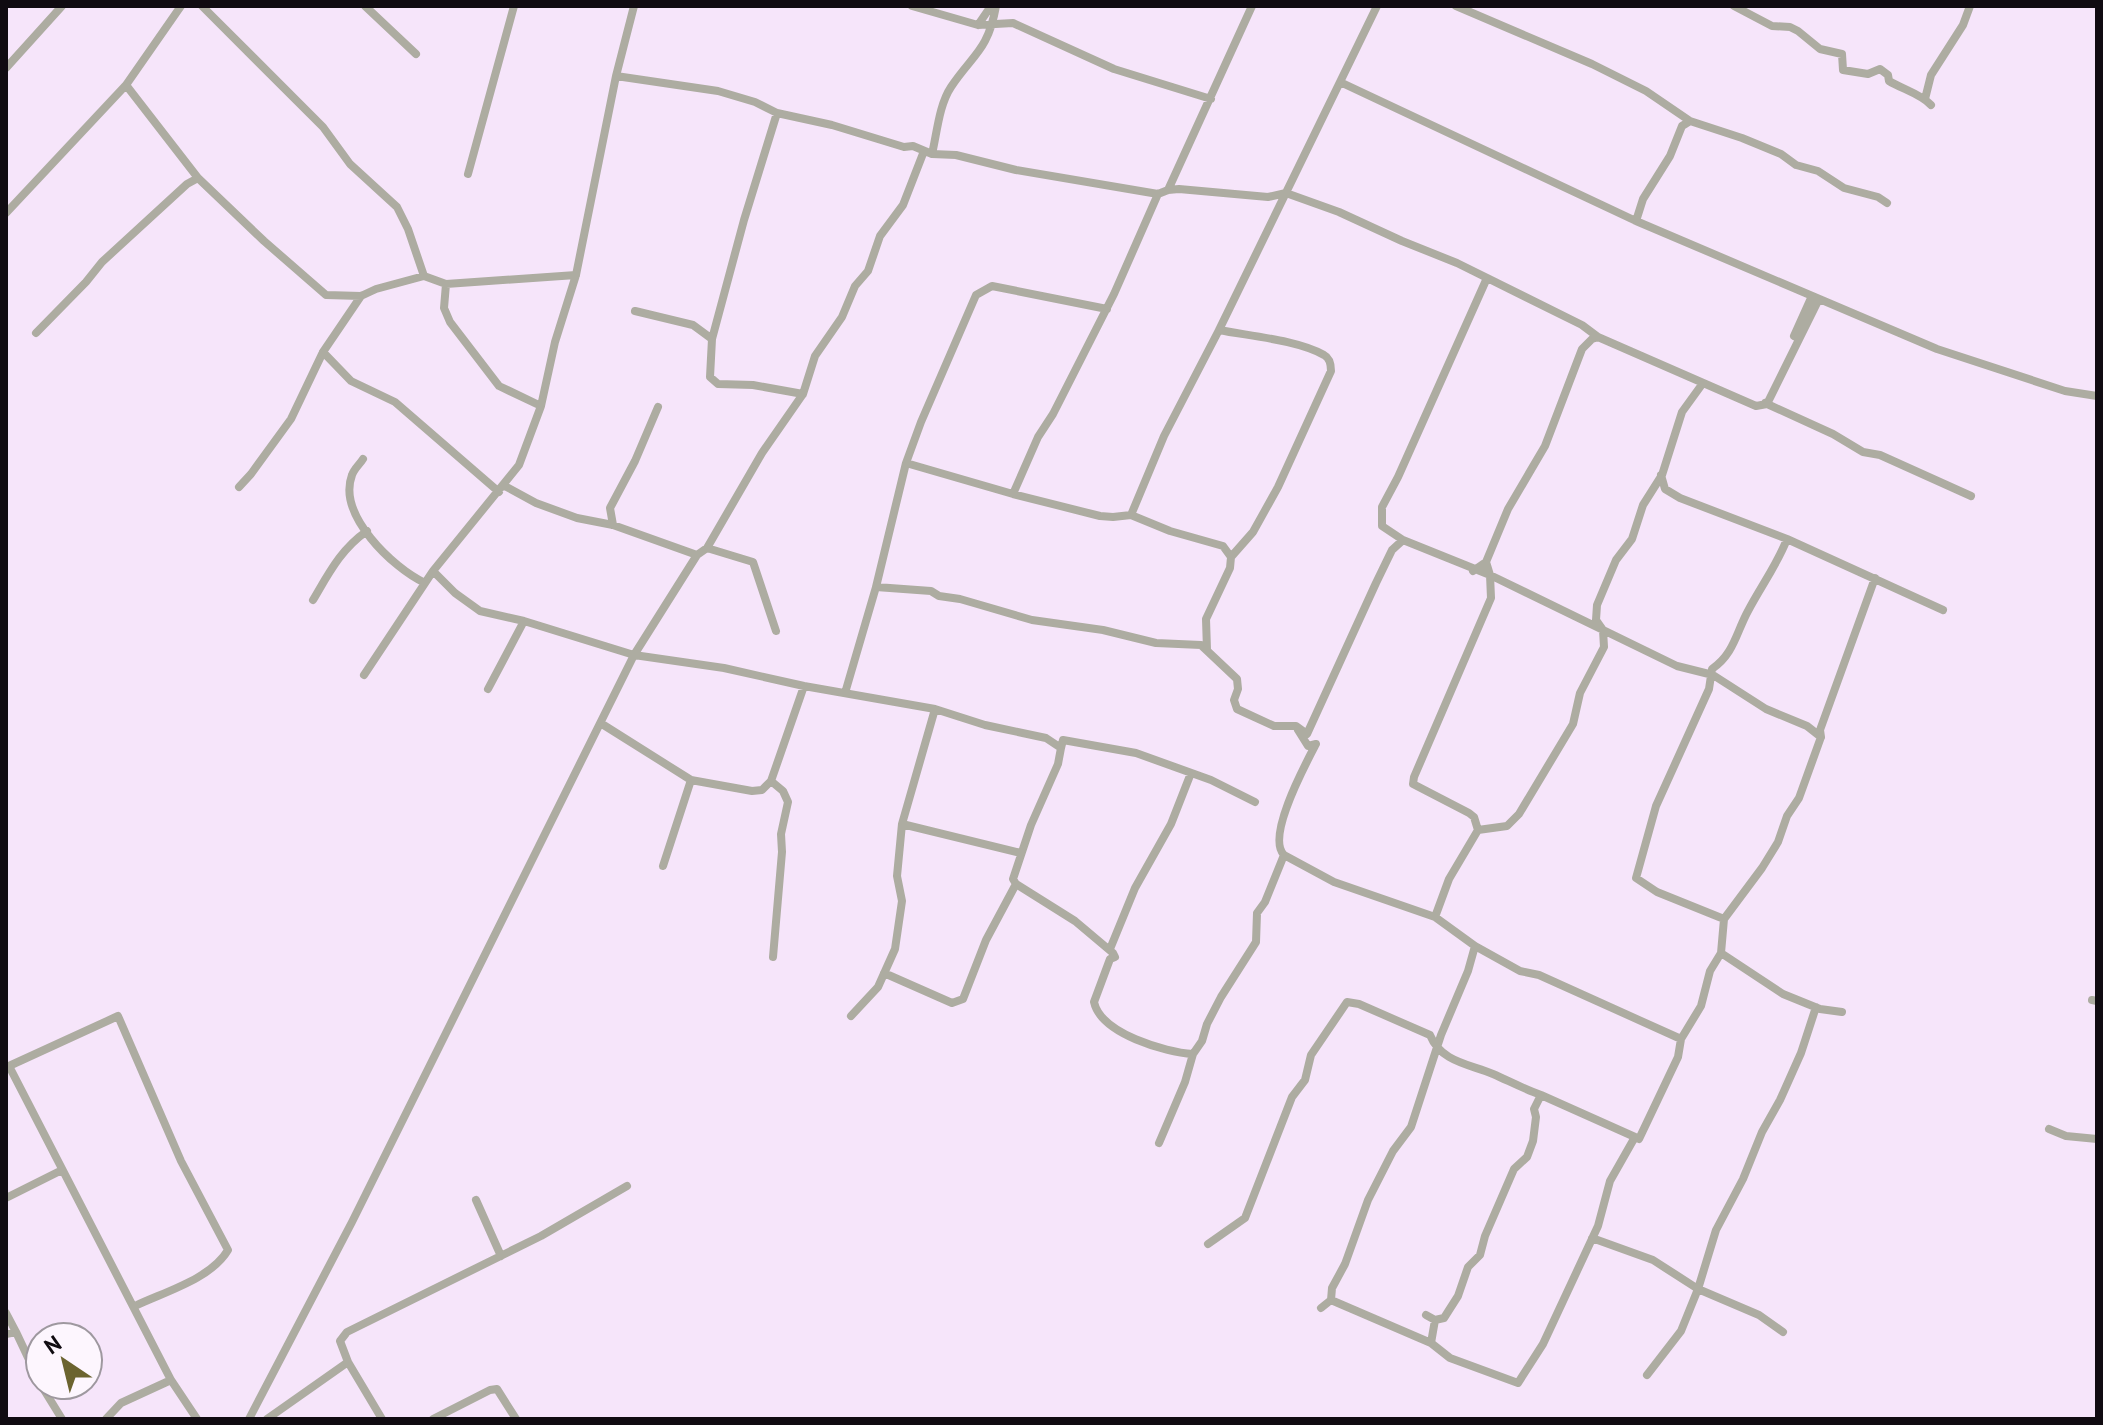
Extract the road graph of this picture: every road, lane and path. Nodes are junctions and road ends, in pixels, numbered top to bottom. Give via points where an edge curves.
1 (62, 6) edge
2 (181, 6) edge
3 (202, 6) edge
4 (365, 6) edge
5 (514, 6) edge
6 (634, 6) edge
7 (912, 6) edge
8 (994, 6) edge
9 (1252, 6) edge
10 (1377, 6) edge
11 (1456, 6) edge
12 (1734, 6) edge
13 (1970, 6) edge
14 (978, 25) junction
15 (993, 25) junction
16 (416, 54) dead end
17 (6, 68) edge
18 (616, 76) junction
19 (1340, 82) junction
20 (126, 85) junction
21 (1211, 99) junction
22 (777, 113) junction
23 (1690, 121) junction
24 (928, 152) junction
25 (468, 174) dead end
26 (198, 178) junction
27 (1168, 190) junction
28 (1286, 193) junction
29 (1158, 194) junction
30 (1887, 203) dead end
31 (6, 213) edge
32 (1636, 221) junction
33 (576, 275) junction
34 (424, 276) junction
35 (1487, 278) junction
36 (446, 284) junction
37 (361, 296) junction
38 (1815, 297) junction
39 (1107, 309) junction
40 (635, 311) dead end
41 (1219, 330) junction
42 (36, 333) dead end
43 (1598, 337) junction
44 (712, 339) junction
45 (323, 352) junction
46 (1703, 383) junction
47 (803, 394) junction
48 (2097, 396) edge
49 (1765, 403) junction
50 (541, 406) junction
51 (658, 407) dead end
52 (363, 459) dead end
53 (906, 463) junction
54 (1661, 474) junction
55 (239, 487) dead end
56 (501, 488) junction
57 (1013, 494) junction
58 (1971, 496) dead end
59 (1131, 515) junction
60 (613, 525) junction
61 (367, 531) junction
62 (1787, 539) junction
63 (1403, 540) junction
64 (707, 548) junction
65 (697, 555) junction
66 (1231, 557) junction
67 (1486, 562) junction
68 (433, 571) junction
69 (1473, 571) junction
70 (1490, 575) junction
71 (1875, 578) junction
72 (425, 583) junction
73 (876, 587) junction
74 (313, 600) dead end
75 (1943, 610) dead end
76 (524, 621) junction
77 (1603, 630) junction
78 (776, 631) dead end
79 (1207, 650) junction
80 (634, 655) junction
81 (364, 675) dead end
82 (1711, 675) junction
83 (804, 686) junction
84 (488, 689) dead end
85 (845, 693) junction
86 (935, 709) junction
87 (602, 724) junction
88 (1296, 726) junction
89 (1821, 737) junction
90 (1061, 748) junction
91 (1191, 773) junction
92 (691, 780) junction
93 (771, 781) junction
94 (1255, 802) dead end
95 (902, 824) junction
96 (1478, 830) junction
97 (1021, 853) junction
98 (1284, 855) junction
99 (663, 866) dead end
100 (1016, 884) junction
101 (1435, 917) junction
102 (1724, 919) junction
103 (1475, 946) junction
104 (1110, 949) junction
105 (1721, 953) junction
106 (773, 957) dead end
107 (884, 973) junction
108 (1816, 1007) junction
109 (1842, 1012) dead end
110 (851, 1016) dead end
111 (1681, 1039) junction
112 (1438, 1048) junction
113 (1193, 1054) junction
114 (7, 1067) edge
115 (1541, 1095) junction
116 (2049, 1129) dead end
117 (1635, 1137) junction
118 (2097, 1139) edge
119 (1159, 1143) dead end
120 (62, 1170) junction
121 (627, 1186) dead end
122 (6, 1198) edge
123 (476, 1200) dead end
124 (1592, 1238) junction
125 (1208, 1244) dead end
126 (501, 1256) junction
127 (1698, 1289) junction
128 (1331, 1300) junction
129 (135, 1306) junction
130 (1321, 1308) dead end
131 (6, 1313) edge
132 (1426, 1315) dead end
133 (1435, 1320) junction
134 (16, 1332) junction
135 (1783, 1332) dead end
136 (6, 1334) edge
137 (1431, 1343) junction
138 (24, 1349) edge
139 (348, 1362) junction
140 (1647, 1375) dead end
141 (171, 1380) junction
142 (51, 1401) edge
143 (62, 1419) edge
144 (106, 1419) edge
145 (197, 1419) edge
146 (249, 1419) edge
147 (267, 1419) edge
148 (382, 1419) edge
149 (433, 1419) edge
150 (516, 1419) edge

1 - 17 street
2 - 20 street
3 - 34 street via 397,207
4 - 16 street
5 - 25 street
6 - 18 street
7 - 14 street
8 - 14 street
8 - 15 street
9 - 21 street
10 - 19 street
11 - 23 street via 1592,64
12 - 13 street via 1772,26 1790,27 1820,49 1842,54 1843,70 1868,74 1880,69 1909,93 1926,96 1936,65
14 - 15 street
15 - 21 street via 1013,23 1114,69
15 - 24 street via 946,96
18 - 22 street via 718,91
18 - 33 street
19 - 28 street
19 - 32 street
20 - 26 street
20 - 31 street
21 - 27 street
22 - 24 street
22 - 44 street
23 - 30 street via 1755,143 1844,188
23 - 32 street via 1682,126
24 - 29 street
24 - 47 street via 903,205 880,236 868,271 815,356
26 - 37 street via 326,295
26 - 42 street via 102,262
27 - 28 street via 1268,197
27 - 29 street
28 - 35 street
28 - 41 street
29 - 39 street
32 - 38 street
33 - 36 street
33 - 50 street
34 - 36 street
34 - 37 street
35 - 43 street
35 - 63 street via 1382,507 1382,526
36 - 50 street via 444,308 450,322 499,386
37 - 45 street
38 - 48 street via 1952,355
38 - 49 street
39 - 53 street via 992,286 983,289 968,310
39 - 57 street
40 - 44 street via 693,325
41 - 59 street via 1164,436
41 - 66 street via 1326,355 1331,371 1278,487 1253,532
43 - 46 street
43 - 67 street via 1582,349 1545,446 1508,509
44 - 47 street via 710,377 718,384
45 - 55 street via 291,419
45 - 56 street via 351,381 395,402
46 - 49 street via 1756,406
46 - 54 street via 1682,412
47 - 64 street
49 - 58 street via 1863,452
50 - 56 street via 519,465
51 - 60 street via 610,508
52 - 61 street via 351,476 351,502
53 - 57 street
53 - 73 street
54 - 62 street via 1665,489 1680,498
54 - 77 street via 1597,605 1596,620
56 - 60 street via 563,513
56 - 68 street
57 - 59 street via 1100,516
59 - 66 street via 1223,546
60 - 65 street
61 - 72 street via 393,562
61 - 74 street via 337,559
62 - 71 street
62 - 82 street via 1733,648
63 - 69 street
63 - 88 street via 1392,550 1312,727 1307,734
64 - 65 street
64 - 78 street via 753,562
65 - 80 street
66 - 79 street via 1206,619
67 - 69 street
67 - 70 street
68 - 72 street
68 - 76 street via 480,611
69 - 70 street
70 - 77 street
70 - 96 street via 1488,606 1413,784 1469,813
71 - 75 street
71 - 89 street
72 - 81 street
73 - 79 street via 931,591 1032,620
73 - 85 street
76 - 80 street
76 - 84 street
77 - 82 street via 1677,666
77 - 96 street via 1604,647 1580,693 1573,724 1519,814 1507,826
79 - 88 street via 1237,679 1237,709 1274,726
80 - 83 street
80 - 87 street
82 - 89 street
82 - 102 street via 1656,806 1636,878
83 - 85 street
83 - 93 street
85 - 86 street
86 - 90 street via 1046,738
86 - 95 street
87 - 92 street
87 - 146 street
88 - 98 street via 1308,746 1316,744 1282,822 1278,843
89 - 102 street via 1778,842
90 - 91 street via 1063,740 1136,753
90 - 97 street
91 - 94 street
91 - 104 street
92 - 93 street via 752,791
92 - 99 street
93 - 106 street via 788,802
95 - 97 street
95 - 107 street via 897,876 902,901 895,949
96 - 101 street via 1449,879
97 - 100 street
98 - 101 street via 1334,882
98 - 113 street via 1257,913 1256,942
100 - 104 street
100 - 107 street via 960,1001 952,1003
101 - 103 street
102 - 105 street
103 - 111 street via 1520,971
103 - 112 street
104 - 113 street via 1115,957 1096,996 1098,1012 1110,1025 1148,1044
105 - 108 street via 1776,989
105 - 111 street via 1699,1011
107 - 110 street
108 - 109 street
108 - 127 street via 1780,1100 1716,1230
111 - 117 street via 1681,1051 1658,1104 1639,1139
112 - 115 street via 1454,1061
112 - 125 street via 1417,1028 1347,1002 1311,1055 1245,1218
112 - 128 street via 1411,1127 1368,1200
113 - 119 street
114 - 120 street
114 - 129 street via 118,1016 228,1250 198,1276
115 - 117 street
115 - 133 street via 1527,1157 1514,1169 1458,1296 1444,1318
116 - 118 street
117 - 124 street via 1610,1181
120 - 122 street
120 - 129 street
121 - 126 street
123 - 126 street
124 - 127 street via 1653,1260
124 - 137 street via 1543,1344 1518,1383 1450,1358
126 - 139 street via 347,1332 340,1341
127 - 135 street via 1759,1315
127 - 140 street via 1681,1331
128 - 130 street
128 - 137 street
129 - 141 street
131 - 134 street
132 - 133 street
133 - 137 street
134 - 136 street
134 - 138 street
139 - 147 street
139 - 148 street
141 - 144 street via 121,1403
141 - 145 street
142 - 143 street
149 - 150 street via 497,1389

